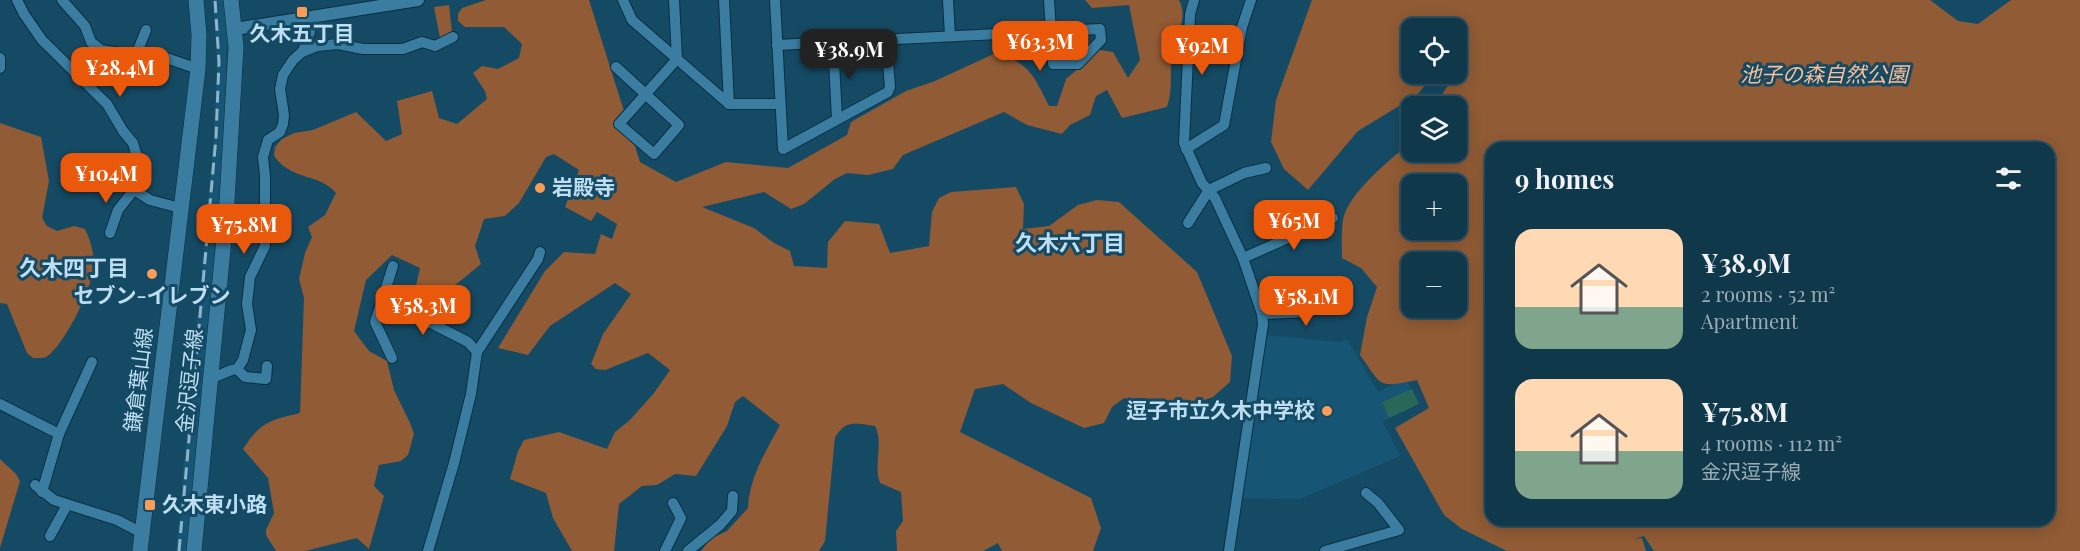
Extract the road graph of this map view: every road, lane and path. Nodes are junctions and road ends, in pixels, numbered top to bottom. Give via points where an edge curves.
1 (17, 0) edge
2 (62, 0) edge
3 (196, 0) edge
4 (231, 0) edge
5 (418, 0) edge
6 (622, 0) edge
7 (674, 0) edge
8 (724, 0) edge
9 (775, 0) edge
10 (948, 0) edge
11 (1049, 0) edge
12 (1194, 0) edge
13 (1251, 0) edge
14 (314, 16) junction
15 (235, 29) junction
16 (146, 30) dead end
17 (1050, 31) junction
18 (950, 36) junction
19 (453, 37) dead end
20 (886, 39) junction
21 (833, 42) junction
22 (777, 45) junction
23 (302, 52) junction
24 (136, 55) junction
25 (0, 58) edge
26 (676, 59) junction
27 (616, 67) dead end
28 (0, 68) edge
29 (198, 69) junction
30 (645, 94) junction
31 (780, 104) junction
32 (729, 105) junction
33 (837, 119) junction
34 (1186, 149) junction
35 (1266, 168) dead end
36 (133, 190) junction
37 (1209, 190) junction
38 (180, 208) junction
39 (1333, 218) dead end
40 (1188, 223) dead end
41 (110, 233) dead end
42 (540, 252) dead end
43 (1243, 258) junction
44 (393, 266) dead end
45 (1339, 298) dead end
46 (381, 303) junction
47 (1263, 314) junction
48 (477, 352) junction
49 (393, 358) dead end
50 (92, 362) dead end
51 (267, 366) dead end
52 (237, 369) junction
53 (211, 377) junction
54 (0, 404) edge
55 (59, 434) junction
56 (1366, 494) dead end
57 (733, 496) dead end
58 (673, 503) dead end
59 (66, 505) junction
60 (142, 532) junction
61 (50, 537) dead end
62 (140, 551) edge
63 (194, 551) edge
64 (428, 551) edge
65 (665, 551) edge
66 (688, 551) edge
67 (1229, 551) edge
68 (1325, 551) edge

1 - 36 street via 42,40 101,97 133,143 138,160 123,175 125,184
2 - 24 street via 85,26 94,46
3 - 29 main road, 鎌倉葉山線
4 - 15 main road, 金沢逗子線
5 - 14 street
6 - 26 street via 632,20
7 - 26 street
8 - 32 street
9 - 22 street
10 - 18 street
11 - 17 street
12 - 34 street via 1190,14
13 - 34 street via 1242,27 1224,125
14 - 15 street
14 - 23 street
15 - 53 main road, 金沢逗子線 via 226,218
16 - 24 street
17 - 17 street via 1053,64 1078,64 1101,40 1100,29
17 - 18 street
18 - 20 street
19 - 23 street via 435,46 423,42 403,49 363,49 338,44
20 - 21 street
20 - 33 street via 888,92
21 - 22 street
21 - 33 street
22 - 31 street
23 - 52 street via 282,75 283,124 264,147 266,246 250,277 247,304 251,330
24 - 29 street via 152,53
25 - 28 street
26 - 30 street
26 - 32 street
27 - 30 street
29 - 38 main road, 鎌倉葉山線
30 - 30 street via 619,124 654,154 679,125
31 - 32 street
31 - 33 street via 783,149
34 - 37 street
35 - 37 street via 1244,173
36 - 38 street via 150,200
36 - 41 street via 118,210
37 - 40 street
37 - 43 street
38 - 60 main road, 鎌倉葉山線
39 - 43 street
42 - 48 street
43 - 47 street
44 - 46 street
45 - 47 street via 1310,312
46 - 48 street via 427,321 468,342
46 - 49 street via 375,321
47 - 67 street
48 - 64 street via 471,394
50 - 55 street
51 - 52 street via 266,380 245,377
52 - 53 street
53 - 63 main road, 金沢逗子線
54 - 55 street
55 - 59 street via 39,489
56 - 68 street via 1378,502 1399,530
57 - 66 street via 732,511
58 - 65 street via 681,518
59 - 60 street
59 - 61 street
60 - 62 main road, 鎌倉葉山線

